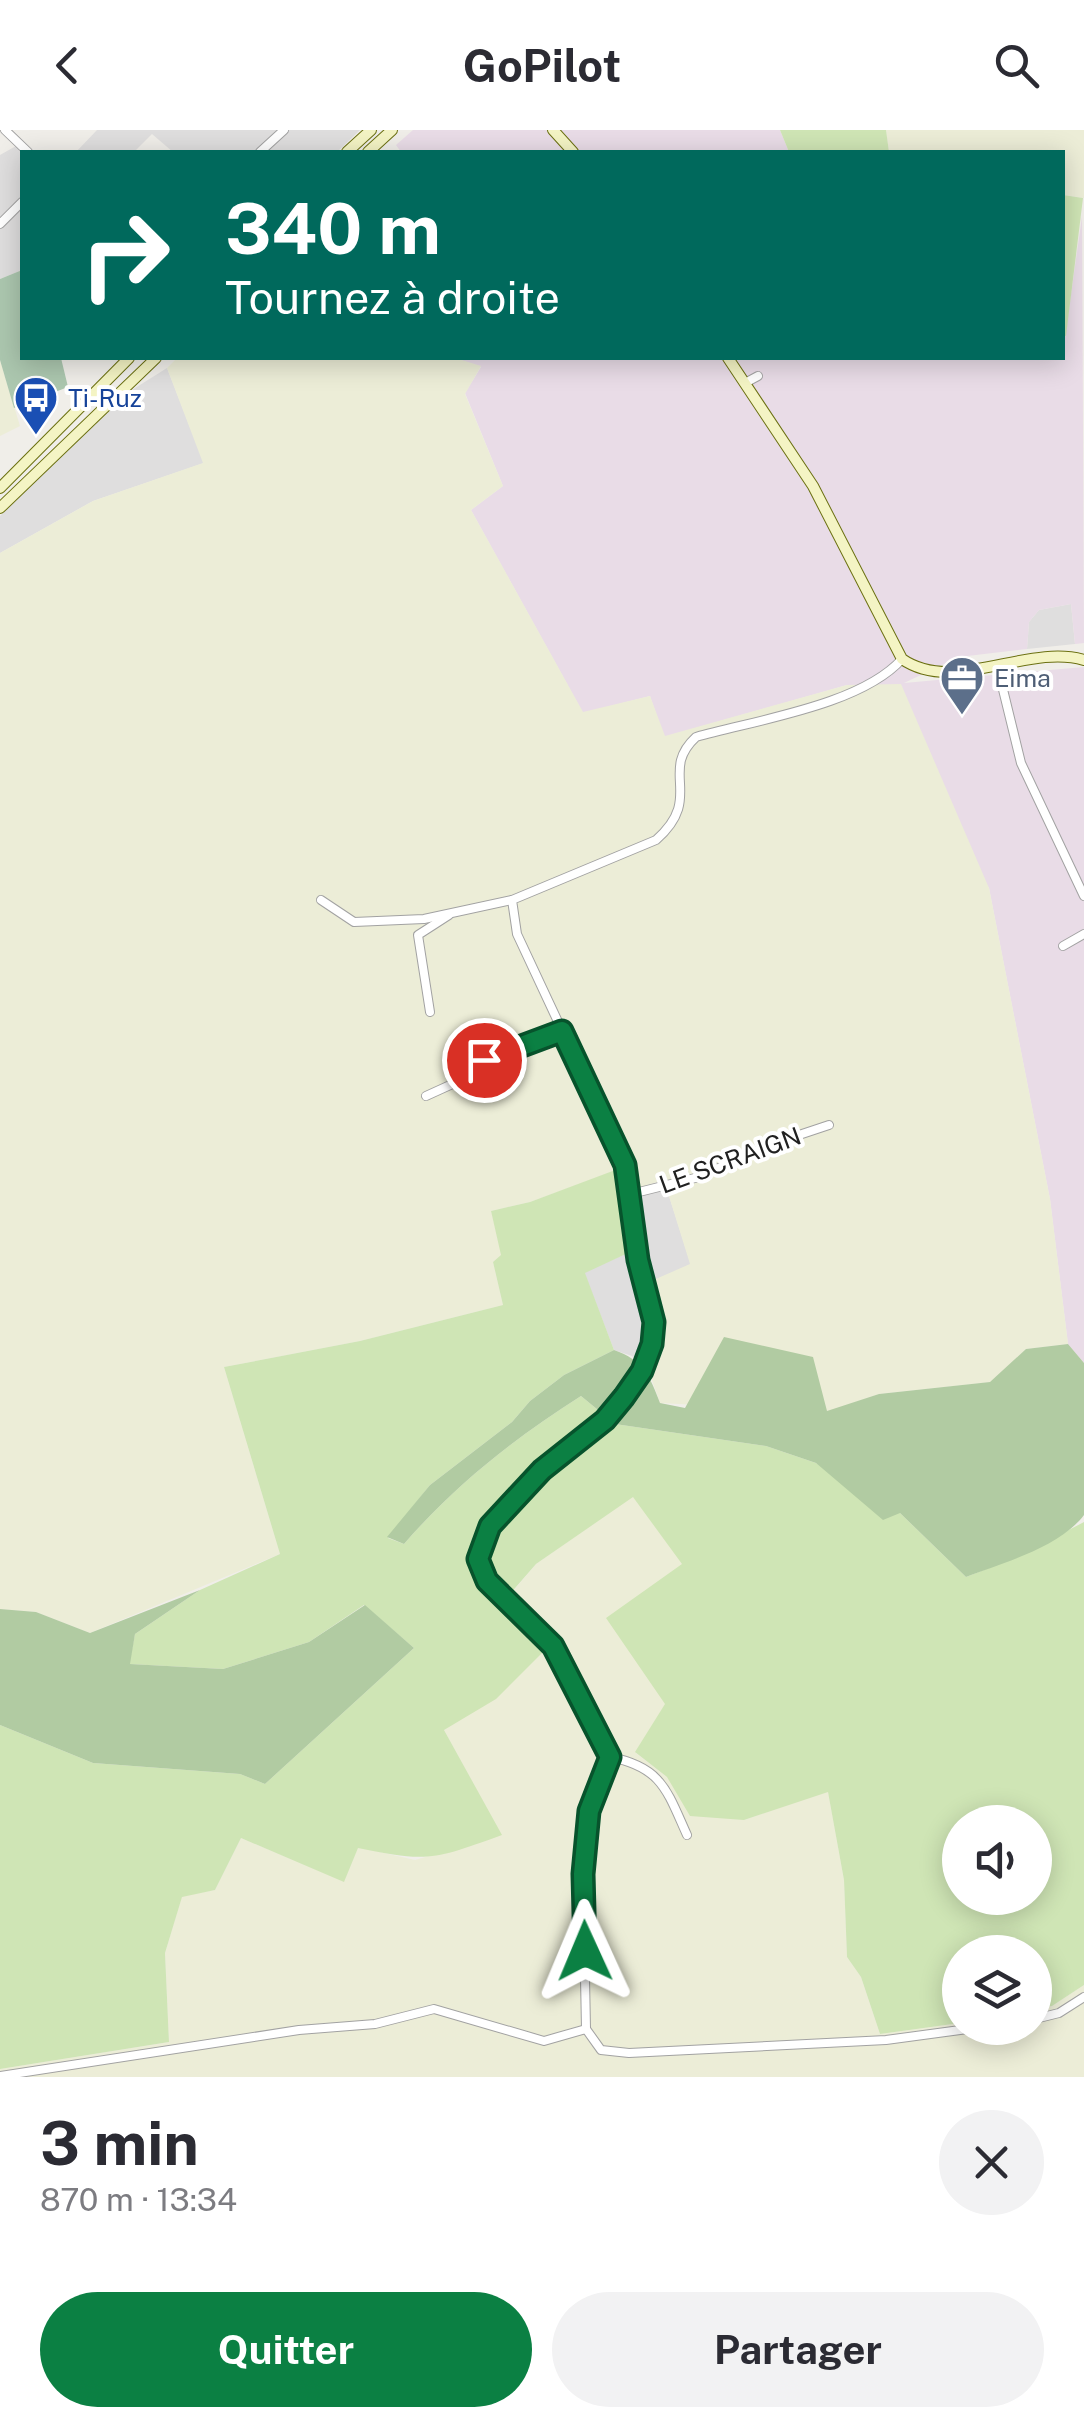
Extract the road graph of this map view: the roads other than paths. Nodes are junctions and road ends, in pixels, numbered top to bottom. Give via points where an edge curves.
1 (5, 130) edge
2 (284, 130) edge
3 (371, 130) edge
4 (392, 130) edge
5 (553, 130) edge
6 (26, 150) edge
7 (262, 150) edge
8 (349, 150) edge
9 (370, 150) edge
10 (572, 150) edge
11 (20, 204) edge
12 (0, 224) edge
13 (126, 360) edge
14 (154, 360) edge
15 (729, 360) edge
16 (758, 376) dead end
17 (746, 383) junction
18 (1, 487) edge
19 (0, 508) edge
20 (902, 660) junction
21 (1084, 660) edge
22 (997, 665) junction
23 (1084, 896) edge
24 (321, 900) dead end
25 (512, 900) junction
26 (452, 912) junction
27 (1084, 934) edge
28 (1063, 946) dead end
29 (430, 1012) dead end
30 (562, 1031) junction
31 (426, 1096) dead end
32 (829, 1125) dead end
33 (630, 1194) junction
34 (610, 1757) junction
35 (687, 1835) dead end
36 (1084, 1997) edge
37 (1052, 2014) edge
38 (586, 2029) junction
39 (942, 2032) edge
40 (0, 2076) edge

1 - 6 street
2 - 7 street
3 - 8 street
4 - 9 street
5 - 10 street
11 - 12 street
13 - 18 street
14 - 19 street
15 - 17 street
16 - 17 street
17 - 20 street via 814,486
20 - 22 street via 934,670
20 - 25 street via 886,678 858,690 696,737 684,748 682,806 666,832
21 - 22 street
22 - 23 street via 1021,763
24 - 26 street via 354,922
25 - 26 street
25 - 30 street via 518,934
26 - 29 street via 418,934
27 - 28 street
30 - 31 street via 495,1054 470,1076
30 - 33 street via 625,1165
32 - 33 street, LE SCRAIGN via 699,1176
33 - 34 street via 654,1322 642,1371 605,1420 542,1470 490,1526 478,1559 487,1581 553,1646
34 - 35 street via 633,1761 663,1781
34 - 38 street via 589,1811 583,1874
36 - 37 street
38 - 39 street via 601,2050 629,2053
38 - 40 street via 544,2041 421,2010 374,2024

